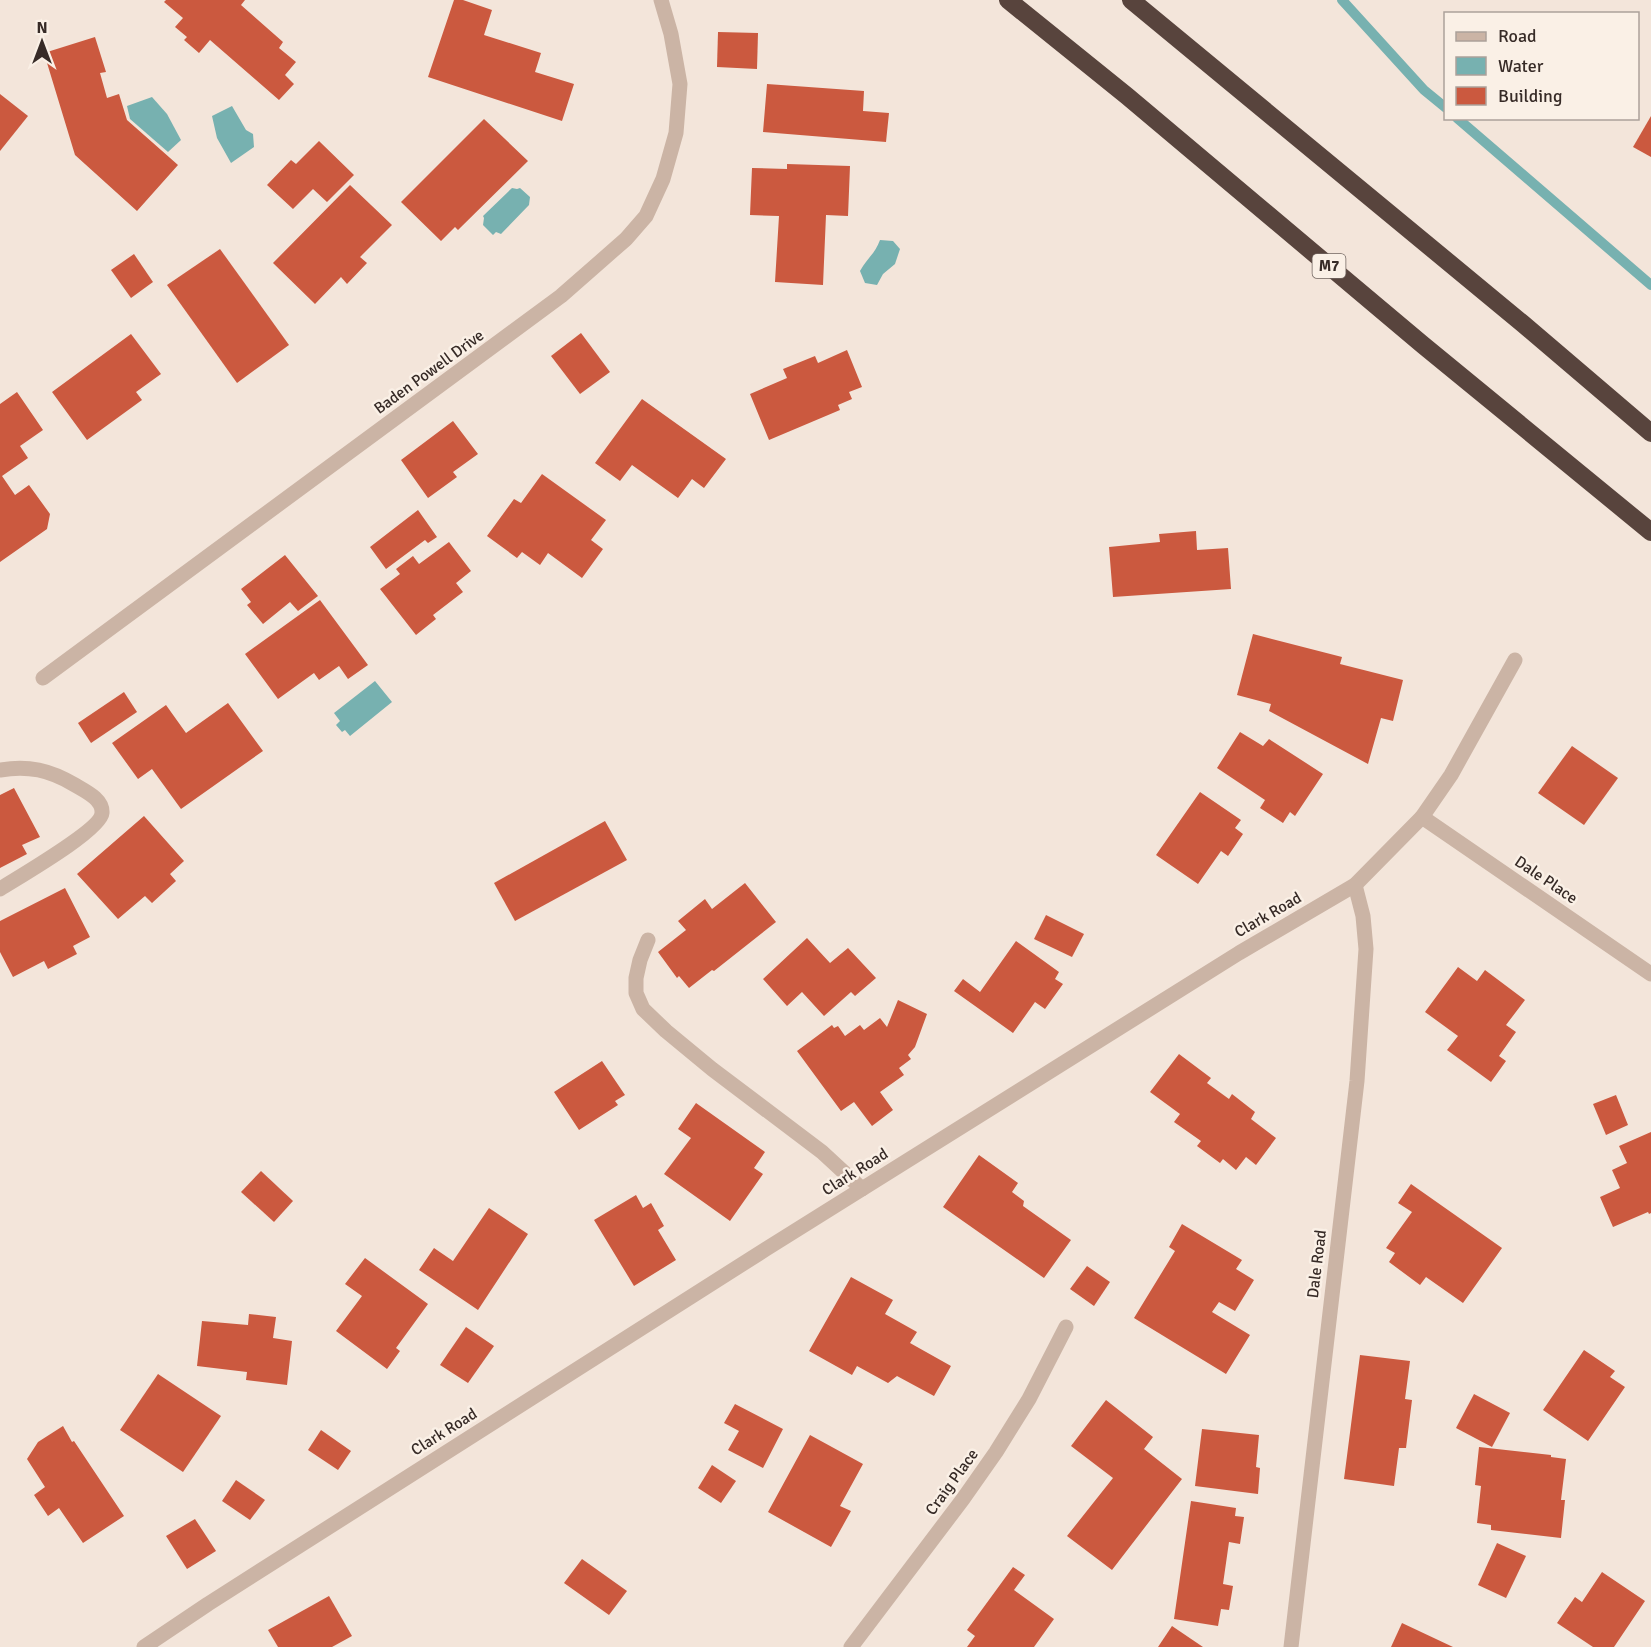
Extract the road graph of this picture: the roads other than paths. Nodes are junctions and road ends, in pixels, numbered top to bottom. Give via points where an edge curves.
1 (661, 0) edge
2 (1008, 0) edge
3 (1131, 0) edge
4 (1651, 433) edge
5 (1651, 532) edge
6 (1515, 660) dead end
7 (43, 678) dead end
8 (0, 770) edge
9 (1422, 817) junction
10 (1354, 885) junction
11 (0, 889) edge
12 (648, 940) dead end
13 (1651, 974) edge
14 (862, 1189) junction
15 (1066, 1327) dead end
16 (144, 1647) edge
17 (851, 1647) edge
18 (1291, 1647) edge

1 - 7 street, Baden Powell Drive via 680,84 676,133 663,179 646,216 626,239 561,297
2 - 5 highway, M7
3 - 4 highway
6 - 9 street, Clark Road via 1451,775
8 - 11 street via 36,768 65,779 100,803 102,817 67,847
9 - 10 street, Clark Road
9 - 13 street, Dale Place
10 - 14 street, Clark Road
10 - 18 street, Dale Road via 1366,949 1357,1082
12 - 14 street via 636,978 636,993 643,1009 703,1061 822,1152
14 - 16 street, Clark Road
15 - 17 street, Craig Place via 996,1452

